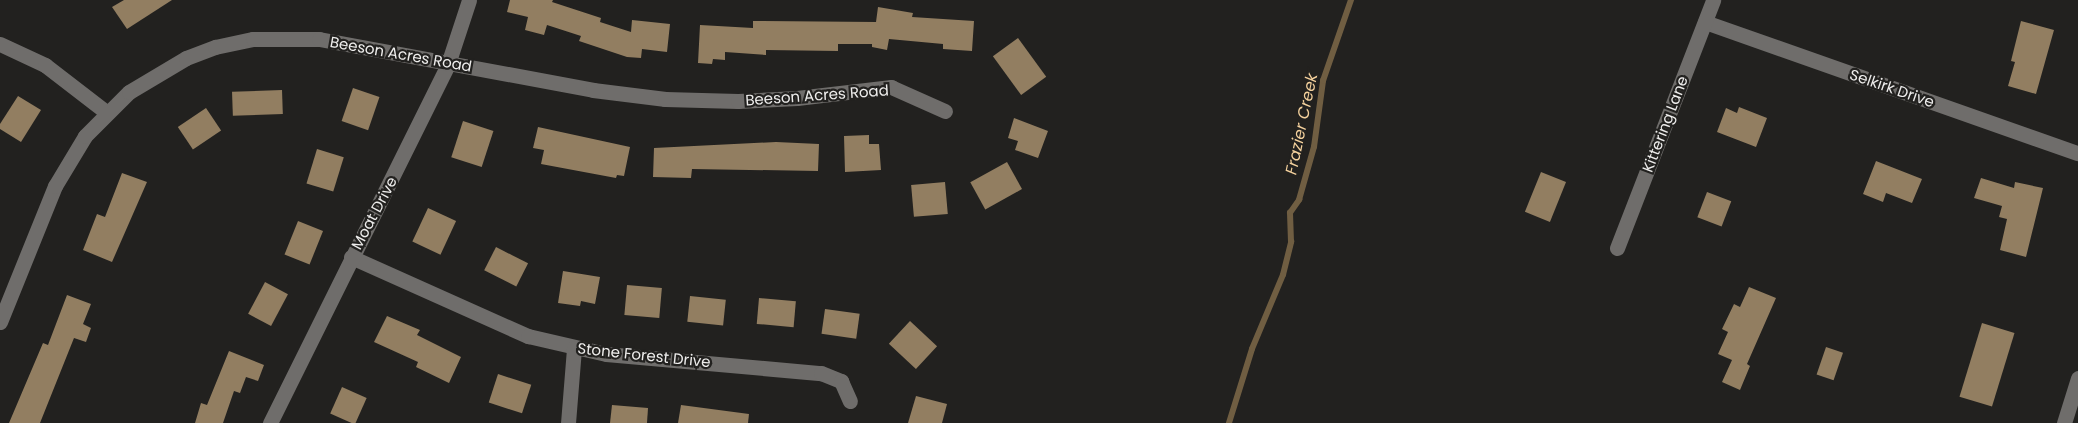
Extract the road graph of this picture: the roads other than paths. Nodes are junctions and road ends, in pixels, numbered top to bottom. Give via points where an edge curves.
1 (470, 0) edge
2 (1713, 0) edge
3 (1705, 22) junction
4 (0, 44) edge
5 (448, 64) junction
6 (945, 111) dead end
7 (106, 112) junction
8 (2078, 153) edge
9 (1616, 248) dead end
10 (351, 257) junction
11 (0, 322) edge
12 (574, 348) junction
13 (2078, 378) edge
14 (850, 401) dead end
15 (270, 423) edge
16 (568, 423) edge
17 (2064, 423) edge

1 - 5 street, Moat Drive
2 - 3 street, Kittering Lane
3 - 8 street, Selkirk Drive
3 - 9 street, Kittering Lane
4 - 7 street via 44,65
5 - 6 street, Beeson Acres Road via 593,90 665,99 738,101 797,98 891,87
5 - 7 street, Beeson Acres Road via 319,39 253,40 215,47 186,58 150,78
5 - 10 street, Moat Drive
7 - 11 street, Beeson Acres Road via 85,136 55,186
10 - 12 street, Stone Forest Drive via 480,317 528,336
10 - 15 street, Moat Drive
12 - 14 street, Stone Forest Drive via 821,373 841,381
12 - 16 street
13 - 17 street

